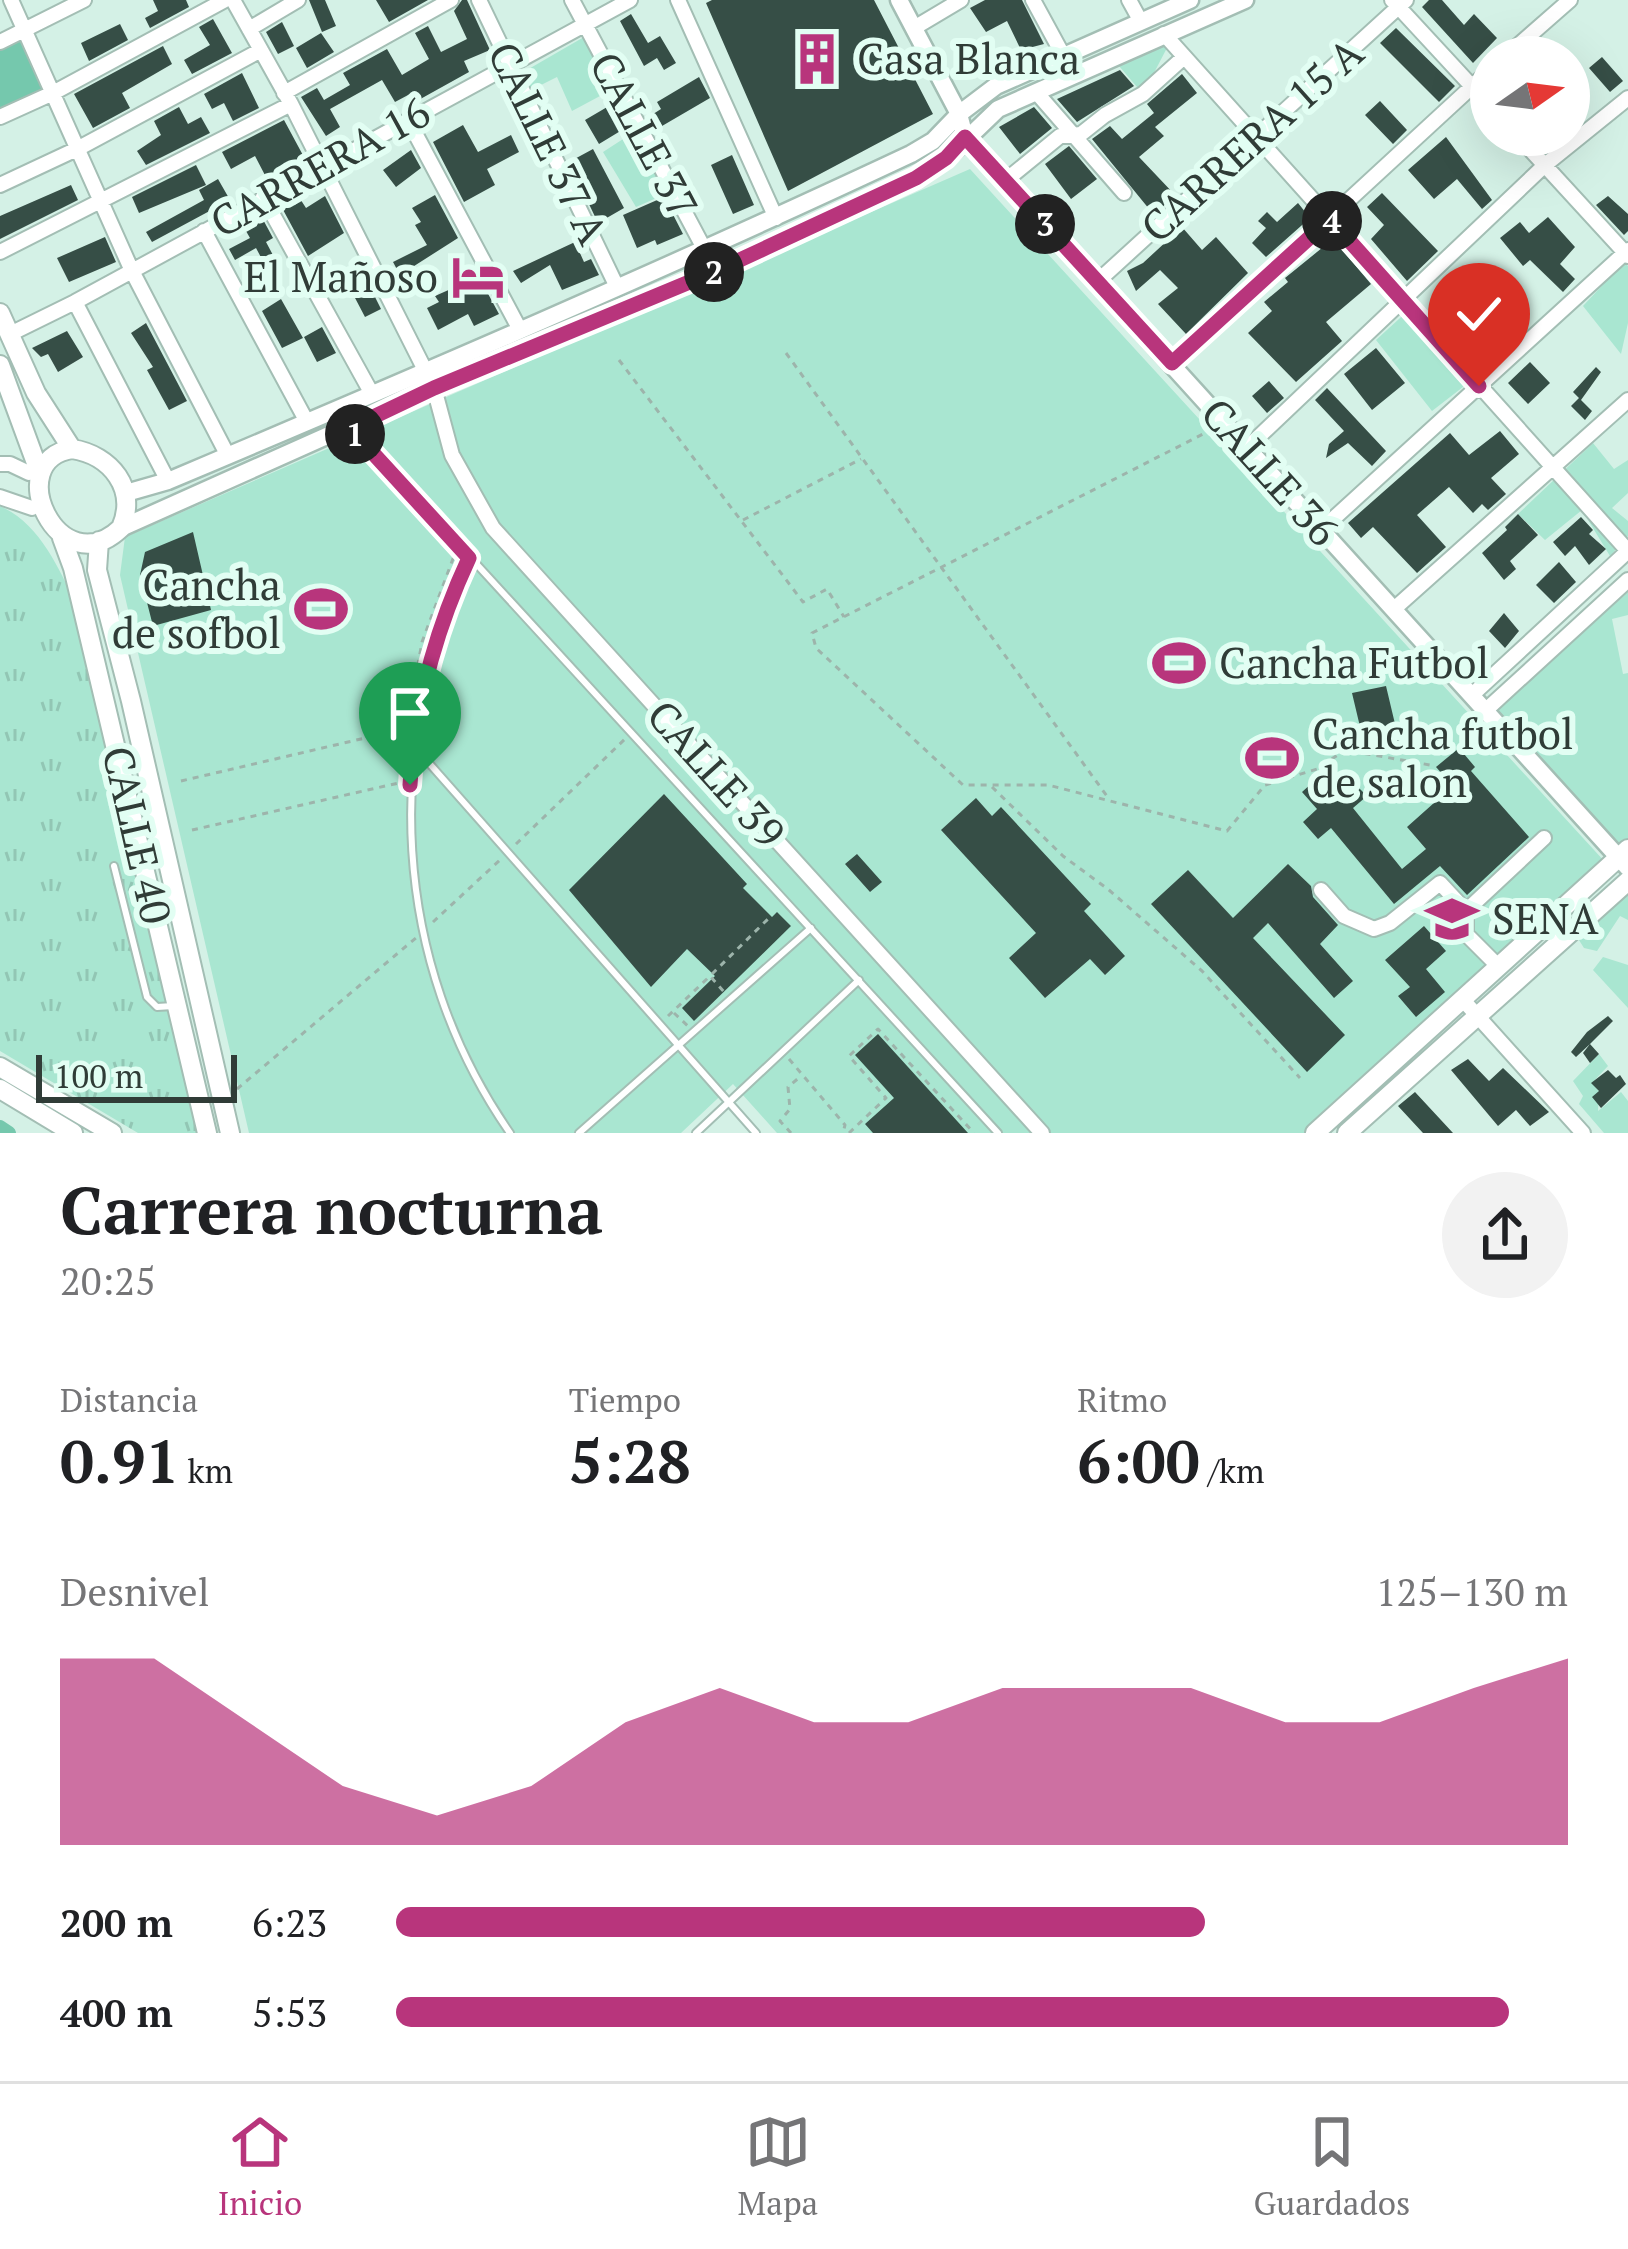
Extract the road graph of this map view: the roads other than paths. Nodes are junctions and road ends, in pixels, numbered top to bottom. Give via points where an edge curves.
1 (11, 0) edge
2 (84, 0) edge
3 (229, 0) edge
4 (298, 0) edge
5 (451, 0) edge
6 (479, 0) edge
7 (572, 0) edge
8 (630, 0) edge
9 (678, 0) edge
10 (899, 0) edge
11 (961, 0) edge
12 (1033, 0) edge
13 (1129, 0) edge
14 (1190, 0) edge
15 (1245, 0) edge
16 (1570, 0) edge
17 (1399, 2) edge
18 (1140, 20) junction
19 (585, 24) junction
20 (249, 28) junction
21 (914, 28) junction
22 (26, 29) junction
23 (1163, 34) junction
24 (1529, 36) edge
25 (0, 42) edge
26 (261, 50) junction
27 (1063, 56) junction
28 (1184, 57) junction
29 (511, 64) junction
30 (1470, 84) edge
31 (1470, 88) edge
32 (1036, 92) junction
33 (53, 93) junction
34 (1628, 98) edge
35 (288, 99) junction
36 (959, 114) junction
37 (0, 117) edge
38 (408, 119) junction
39 (1074, 136) junction
40 (965, 137) junction
41 (1256, 137) junction
42 (80, 148) junction
43 (1536, 156) edge
44 (1545, 166) junction
45 (320, 167) junction
46 (1005, 181) junction
47 (0, 185) edge
48 (1124, 194) dead end
49 (263, 197) junction
50 (100, 204) junction
51 (776, 218) junction
52 (1330, 219) junction
53 (203, 231) junction
54 (706, 251) junction
55 (0, 252) edge
56 (1627, 253) edge
57 (132, 271) junction
58 (716, 271) junction
59 (1098, 281) junction
60 (616, 286) junction
61 (75, 302) junction
62 (1405, 302) junction
63 (0, 313) edge
64 (519, 328) junction
65 (10, 334) junction
66 (1172, 363) junction
67 (0, 365) edge
68 (424, 370) junction
69 (1479, 386) junction
70 (434, 388) junction
71 (372, 394) junction
72 (1628, 400) edge
73 (336, 410) junction
74 (308, 422) junction
75 (350, 428) junction
76 (1248, 447) junction
77 (72, 449) junction
78 (228, 456) junction
79 (0, 464) edge
80 (1553, 467) junction
81 (32, 468) junction
82 (168, 481) junction
83 (125, 493) junction
84 (0, 496) edge
85 (32, 508) junction
86 (121, 528) junction
87 (1321, 530) junction
88 (62, 538) junction
89 (99, 541) junction
90 (1628, 551) edge
91 (469, 558) junction
92 (1628, 580) edge
93 (1394, 609) junction
94 (1472, 695) junction
95 (1486, 710) junction
96 (413, 745) junction
97 (1544, 838) dead end
98 (1625, 858) edge
99 (114, 866) dead end
100 (1628, 881) edge
101 (1321, 890) dead end
102 (1466, 911) junction
103 (811, 928) junction
104 (1499, 967) junction
105 (859, 980) junction
106 (1463, 1000) junction
107 (177, 1005) junction
108 (1478, 1017) junction
109 (680, 1044) junction
110 (0, 1067) edge
111 (0, 1089) edge
112 (728, 1103) junction
113 (73, 1133) edge
114 (112, 1133) edge
115 (207, 1133) edge
116 (230, 1133) edge
117 (510, 1133) edge
118 (579, 1133) edge
119 (696, 1133) edge
120 (756, 1133) edge
121 (998, 1133) edge
122 (1042, 1133) edge
123 (1315, 1133) edge
124 (1347, 1133) edge
125 (1583, 1133) edge

1 - 22 street
2 - 22 street
3 - 20 street, CALLE 39
3 - 33 street
4 - 20 street
5 - 35 street
6 - 29 street, CALLE 37 A
7 - 19 street, CALLE 37
8 - 19 street, CARRERA 16
9 - 51 street
10 - 21 street, CALLE 36
11 - 21 street
12 - 27 street
13 - 18 street
14 - 18 street
15 - 23 street
16 - 24 street
17 - 30 street
17 - 41 street, CARRERA 15 A
18 - 27 street
19 - 29 street, CARRERA 16
19 - 54 street, CALLE 37
20 - 26 street, CALLE 39
21 - 36 street, CALLE 36
22 - 25 street
22 - 33 street
23 - 28 street
23 - 32 street
26 - 35 street, CALLE 39
26 - 42 street
27 - 36 street
28 - 39 street via 1143,94
28 - 41 street
29 - 38 street, CARRERA 16
29 - 60 street, CALLE 37 A
31 - 52 street
32 - 39 street
32 - 40 street
33 - 37 street
33 - 42 street
34 - 44 street
35 - 45 street, CALLE 39
35 - 50 street
36 - 40 street, CALLE 36
36 - 51 street via 911,154
38 - 45 street, CARRERA 16
38 - 64 street
39 - 46 street via 1060,136
39 - 48 street
40 - 46 street, CALLE 36
40 - 58 street via 916,178
41 - 52 street
41 - 59 street, CARRERA 15 A
42 - 47 street
42 - 50 street
43 - 44 street
44 - 56 street
44 - 62 street
45 - 49 street, CARRERA 16
45 - 68 street, CALLE 39
46 - 59 street, CALLE 36
49 - 53 street, CARRERA 16
49 - 71 street
50 - 55 street
50 - 57 street
51 - 54 street
52 - 62 street
52 - 66 street
53 - 57 street, CARRERA 16
53 - 74 street
54 - 58 street, CALLE 37
54 - 60 street
56 - 69 street
57 - 61 street, CARRERA 16
57 - 78 street
58 - 70 street
59 - 66 street, CALLE 36
60 - 64 street
61 - 65 street, CARRERA 16
61 - 82 street
62 - 69 street
62 - 76 street
63 - 65 main road
64 - 68 street
65 - 77 main road
66 - 76 street, CALLE 36
67 - 81 main road
68 - 70 street, CALLE 39
68 - 71 street
69 - 80 street
69 - 87 street
70 - 75 street
70 - 122 street, CALLE 39 via 452,454 493,528
71 - 73 street
72 - 80 street
73 - 74 street
73 - 75 lane
74 - 78 street
75 - 86 street
75 - 91 lane
76 - 87 street, CALLE 36
77 - 81 main road
77 - 83 main road via 112,466
78 - 82 street
79 - 81 street
80 - 90 street
80 - 93 street
81 - 85 main road
82 - 83 street
83 - 86 main road
84 - 85 street
85 - 88 main road
86 - 89 main road
87 - 93 street, CALLE 36
88 - 89 main road
88 - 107 main road, CALLE 40
89 - 116 main road, CALLE 40 via 97,570
90 - 94 street
91 - 96 lane via 436,640
91 - 103 lane
92 - 95 street
93 - 94 street, CALLE 36
94 - 95 street, CALLE 36
95 - 98 street, CALLE 36
96 - 109 lane
96 - 117 lane via 412,874 429,961 459,1044
97 - 102 street
98 - 104 main road
99 - 107 lane via 149,1002
100 - 108 main road
101 - 102 street via 1343,916 1374,929 1440,883
102 - 104 street via 1466,934
103 - 105 lane
103 - 109 lane
104 - 106 main road
105 - 112 lane
105 - 121 lane
106 - 108 street
106 - 123 main road
107 - 115 main road, CALLE 40
108 - 124 main road
108 - 125 street
109 - 112 lane
109 - 118 lane
110 - 114 main road
111 - 113 main road
112 - 119 lane
112 - 120 lane

